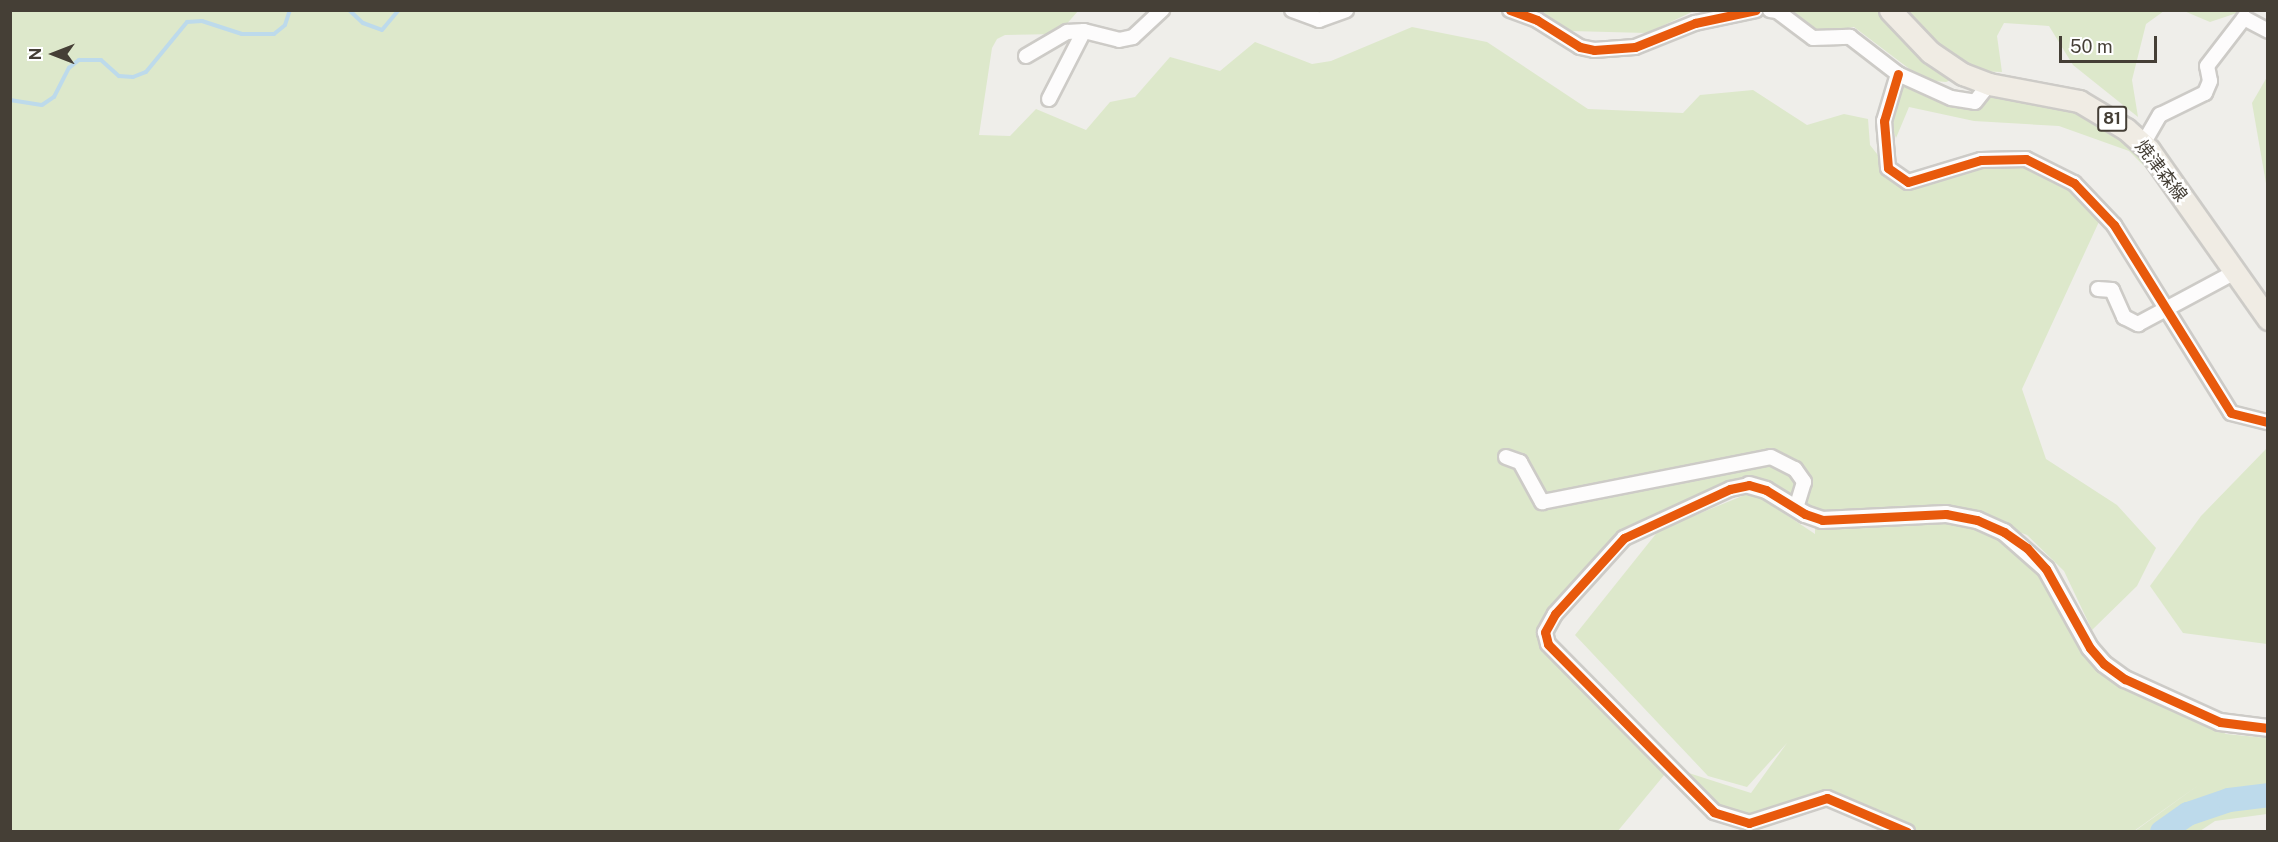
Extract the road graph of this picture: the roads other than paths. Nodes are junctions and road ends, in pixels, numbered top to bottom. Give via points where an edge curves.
1 (1162, 10) edge
2 (1292, 10) edge
3 (1346, 10) edge
4 (1510, 10) edge
5 (1756, 10) edge
6 (1770, 10) edge
7 (1890, 10) edge
8 (1084, 31) junction
9 (2268, 31) edge
10 (1026, 56) dead end
11 (1898, 74) junction
12 (1989, 84) junction
13 (1049, 99) dead end
14 (2143, 144) junction
15 (2235, 272) junction
16 (2098, 290) dead end
17 (2167, 305) junction
18 (2268, 319) edge
19 (2268, 422) edge
20 (1506, 457) dead end
21 (1749, 485) joint
22 (1796, 508) junction
23 (2268, 728) edge
24 (1907, 831) edge

1 - 8 street via 1132,37 1104,39
2 - 3 street via 1319,20
4 - 5 street via 1594,50 1635,47 1695,24
6 - 11 street via 1813,38 1850,37
7 - 12 main road, 焼津森線 / 81 via 1944,64
8 - 10 street via 1067,32
8 - 13 street
9 - 14 street via 2244,18 2207,66 2210,81 2205,93 2160,115
11 - 12 street via 1951,98 1975,102
11 - 17 street via 1884,121 1888,168 1899,178 1908,182 1981,160 2026,159 2046,166 2074,183 2114,225
12 - 14 main road, 焼津森線 / 81 via 2079,101 2105,114
14 - 15 main road, 焼津森線 / 81
15 - 17 street
15 - 18 main road, 焼津森線 / 81
16 - 17 street via 2112,290 2124,317 2138,324
17 - 19 street via 2231,413
20 - 22 street via 1520,462 1542,502 1771,457 1795,469 1804,482
21 - 22 street
21 - 24 street via 1730,489 1624,538 1555,614 1545,632 1548,644 1714,812 1749,823 1827,798
22 - 23 street via 1822,520 1946,514 1977,520 2004,532 2046,569 2090,648 2104,664 2125,679 2220,722

